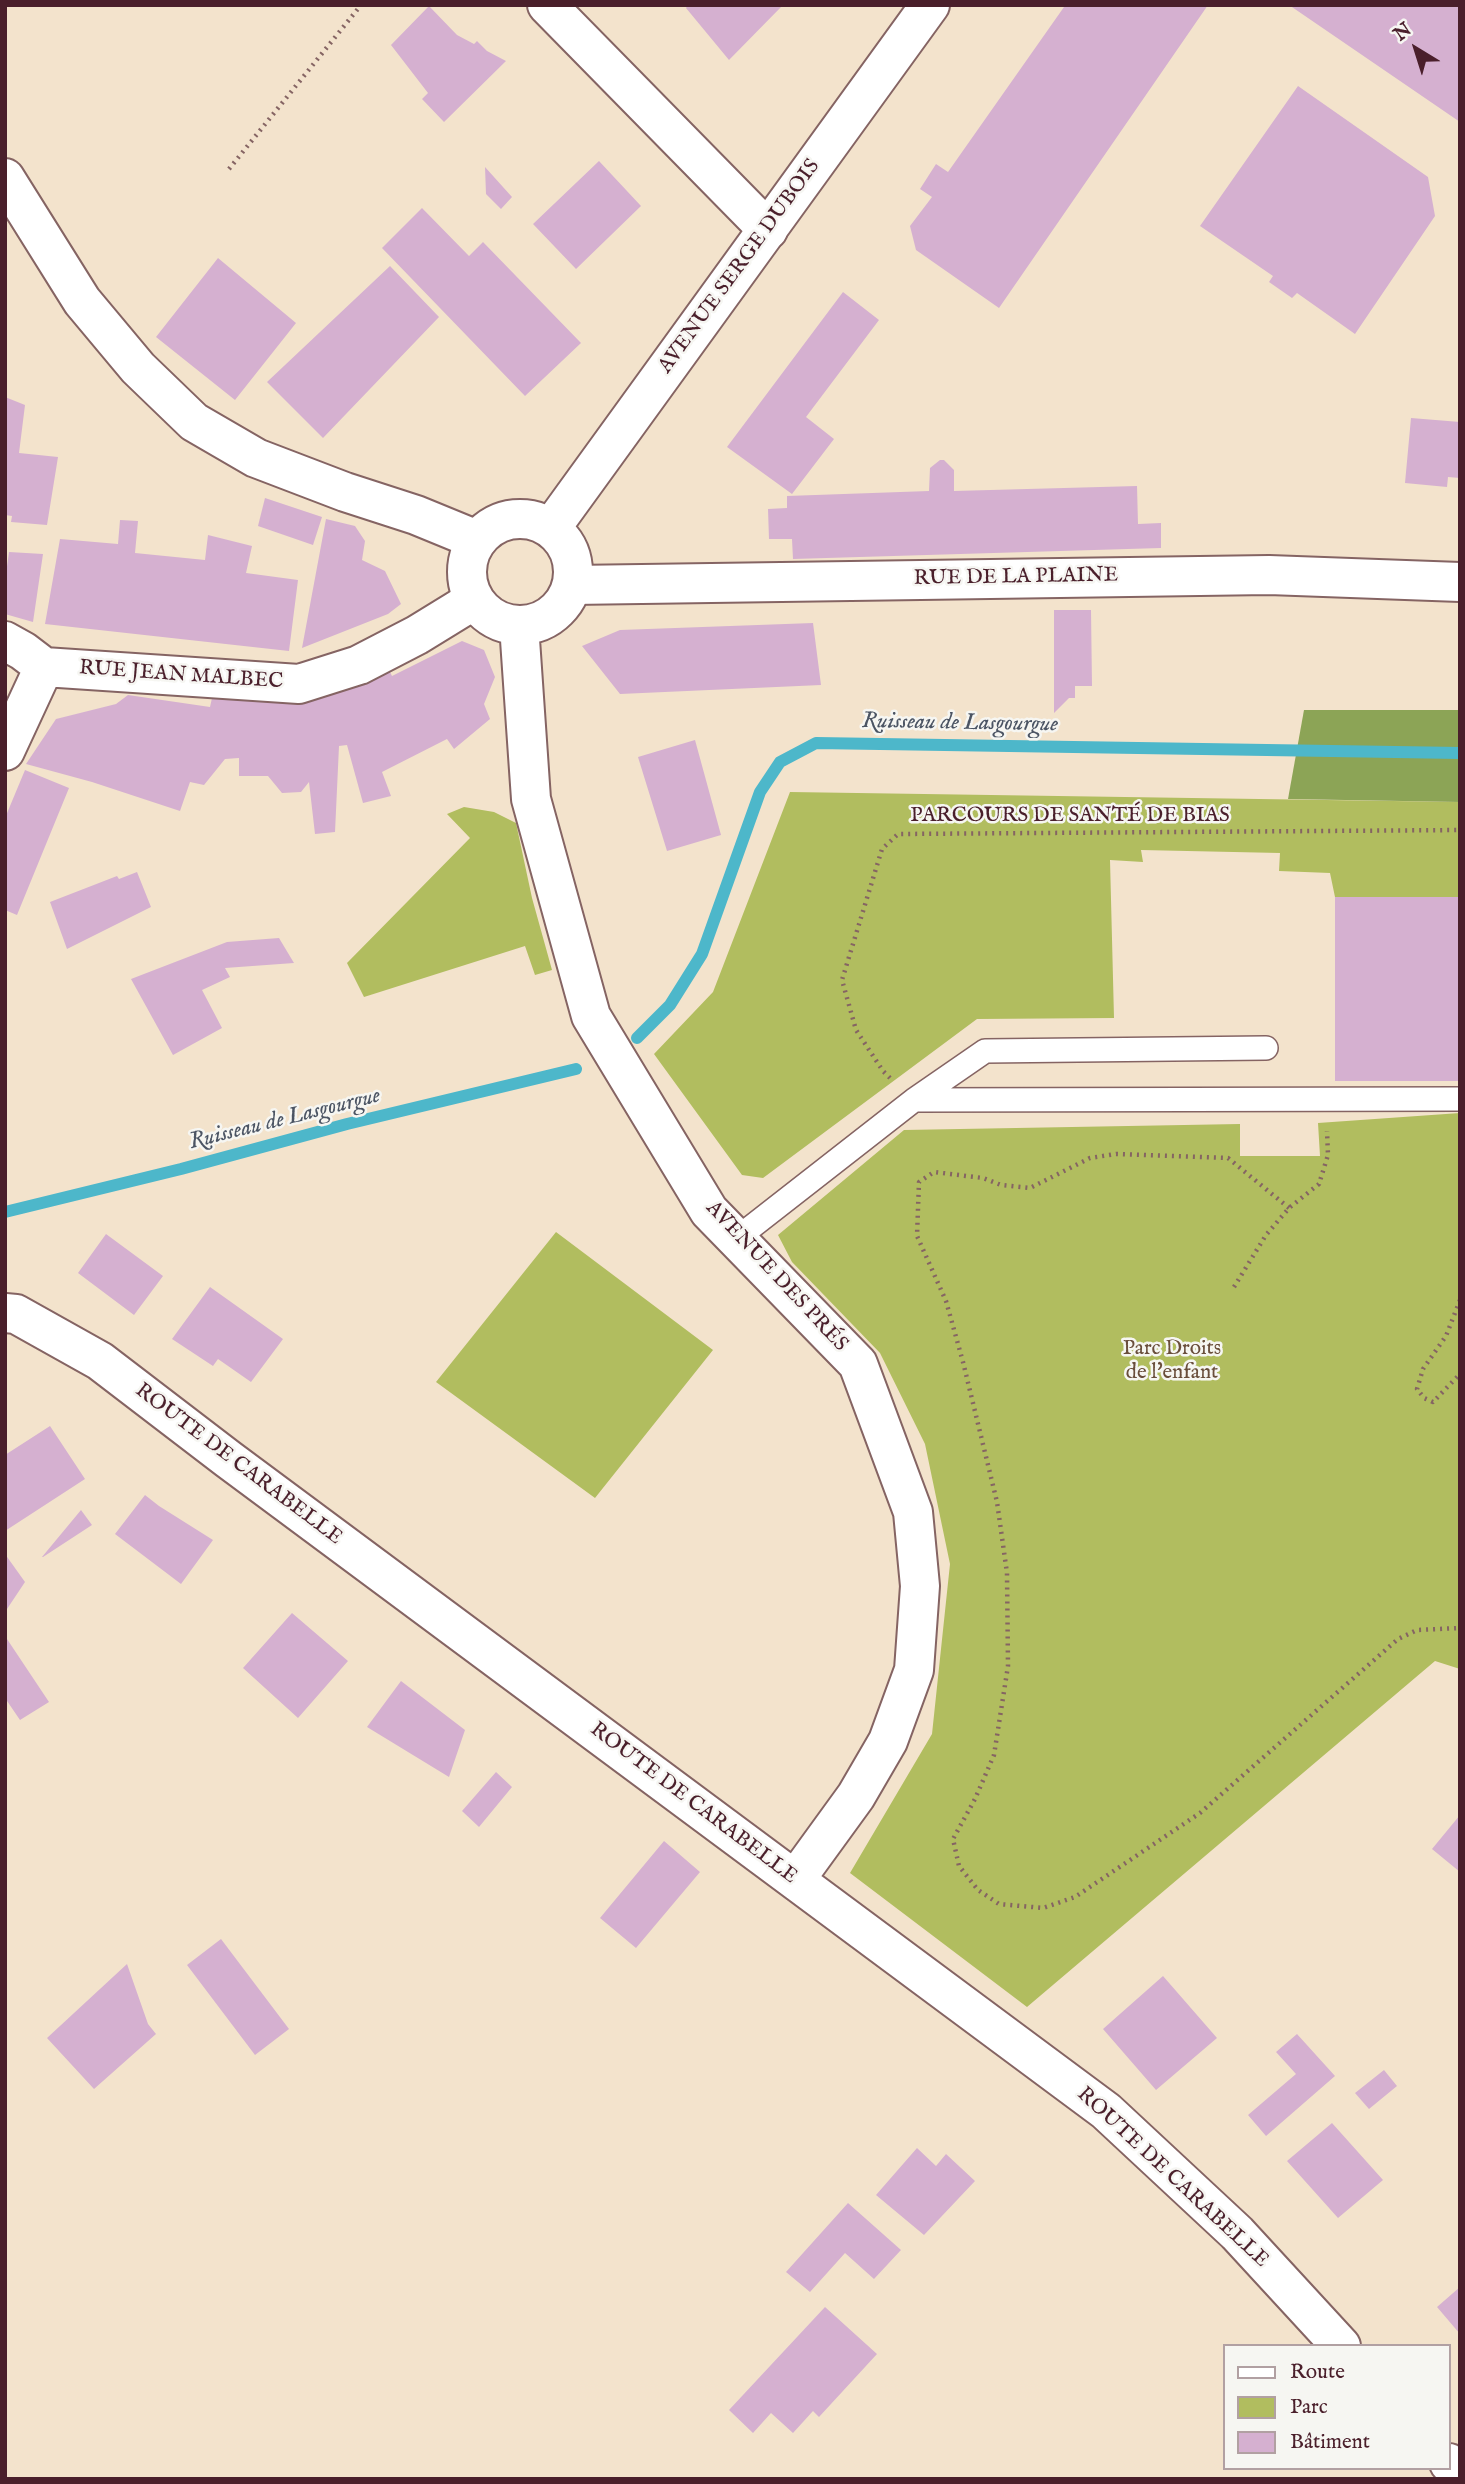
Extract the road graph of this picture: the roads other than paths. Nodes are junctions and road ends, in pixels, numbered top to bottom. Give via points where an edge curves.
1 (547, 5) edge
2 (930, 5) edge
3 (5, 178) edge
4 (768, 230) junction
5 (551, 528) junction
6 (477, 540) junction
7 (1460, 582) edge
8 (572, 585) junction
9 (474, 600) junction
10 (519, 625) junction
11 (5, 641) edge
12 (44, 667) junction
13 (5, 751) edge
14 (1266, 1048) dead end
15 (1460, 1099) edge
16 (914, 1100) junction
17 (736, 1239) junction
18 (5, 1313) edge
19 (795, 1880) junction
20 (1339, 2344) edge

1 - 4 street
2 - 4 street, AVENUE SERGE DUBOIS
3 - 6 street via 82,301 138,368 194,422 256,458
4 - 5 street, AVENUE SERGE DUBOIS
5 - 6 street via 520,518 489,528
5 - 8 street via 570,553
6 - 9 street via 467,570
7 - 8 street, RUE DE LA PLAINE via 1269,575
8 - 10 street via 552,614
9 - 10 street via 502,622
9 - 12 street, RUE JEAN MALBEC via 359,665 299,684
10 - 17 street, AVENUE DES PRÉS via 531,799 591,1016 709,1211
11 - 12 street
12 - 13 street
14 - 16 lane via 985,1051
15 - 16 lane
16 - 17 lane
17 - 19 street, AVENUE DES PRÉS via 858,1364 913,1512 920,1586 914,1670 888,1741 856,1796
18 - 19 street, ROUTE DE CARABELLE via 16,1314 100,1361
19 - 20 street, ROUTE DE CARABELLE via 1106,2111 1237,2233

